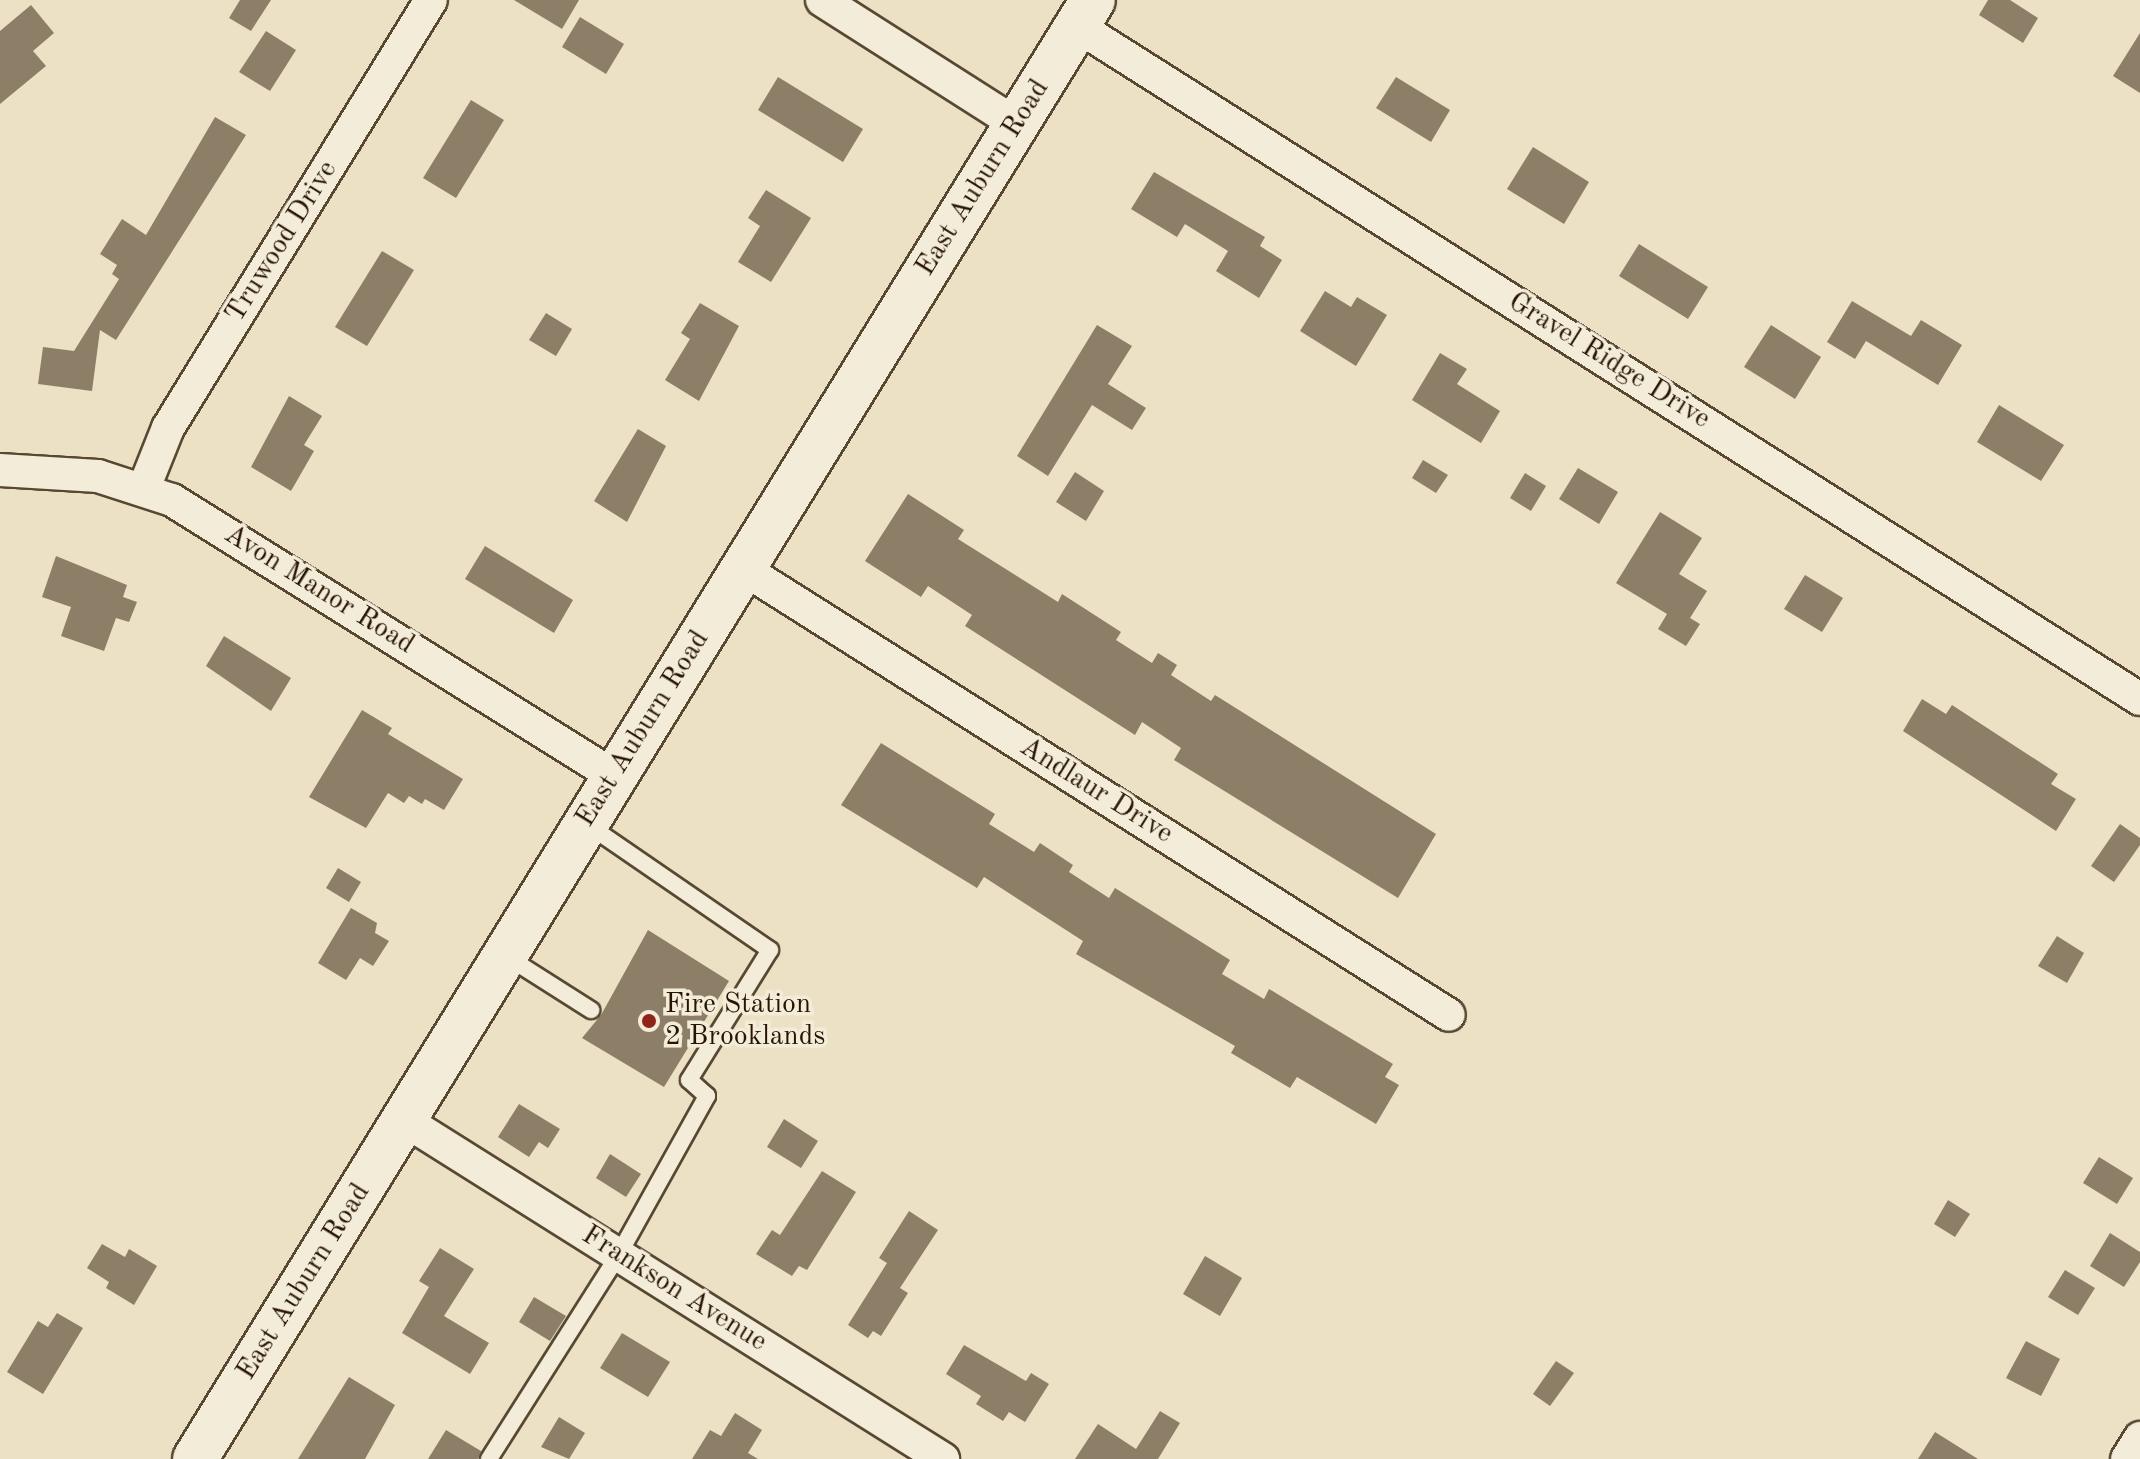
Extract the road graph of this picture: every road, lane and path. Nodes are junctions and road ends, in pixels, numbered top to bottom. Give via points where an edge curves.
1 (431, 0) edge
2 (822, 0) edge
3 (1085, 13) edge
4 (1017, 124) junction
5 (0, 470) edge
6 (144, 488) junction
7 (742, 568) junction
8 (2140, 699) edge
9 (614, 776) junction
10 (585, 823) junction
11 (504, 956) junction
12 (591, 1010) dead end
13 (1449, 1015) dead end
14 (404, 1120) junction
15 (619, 1254) junction
16 (2140, 1438) edge
17 (195, 1459) edge
18 (489, 1459) edge
19 (943, 1459) edge
20 (2127, 1459) edge

1 - 6 street, Truwood Drive via 168,428
2 - 4 street
3 - 4 main road, East Auburn Road
3 - 8 street, Gravel Ridge Drive
4 - 7 main road, East Auburn Road
5 - 6 street, Avon Manor Road via 84,474
6 - 9 street, Avon Manor Road via 195,513
7 - 9 main road, East Auburn Road
7 - 13 street, Andlaur Drive
9 - 10 main road, East Auburn Road
10 - 11 main road, East Auburn Road
10 - 15 lane via 770,950 689,1080 707,1096
11 - 12 lane
11 - 14 main road, East Auburn Road
14 - 15 street, Frankson Avenue
14 - 17 main road, East Auburn Road
15 - 18 lane
15 - 19 street, Frankson Avenue
16 - 20 street

